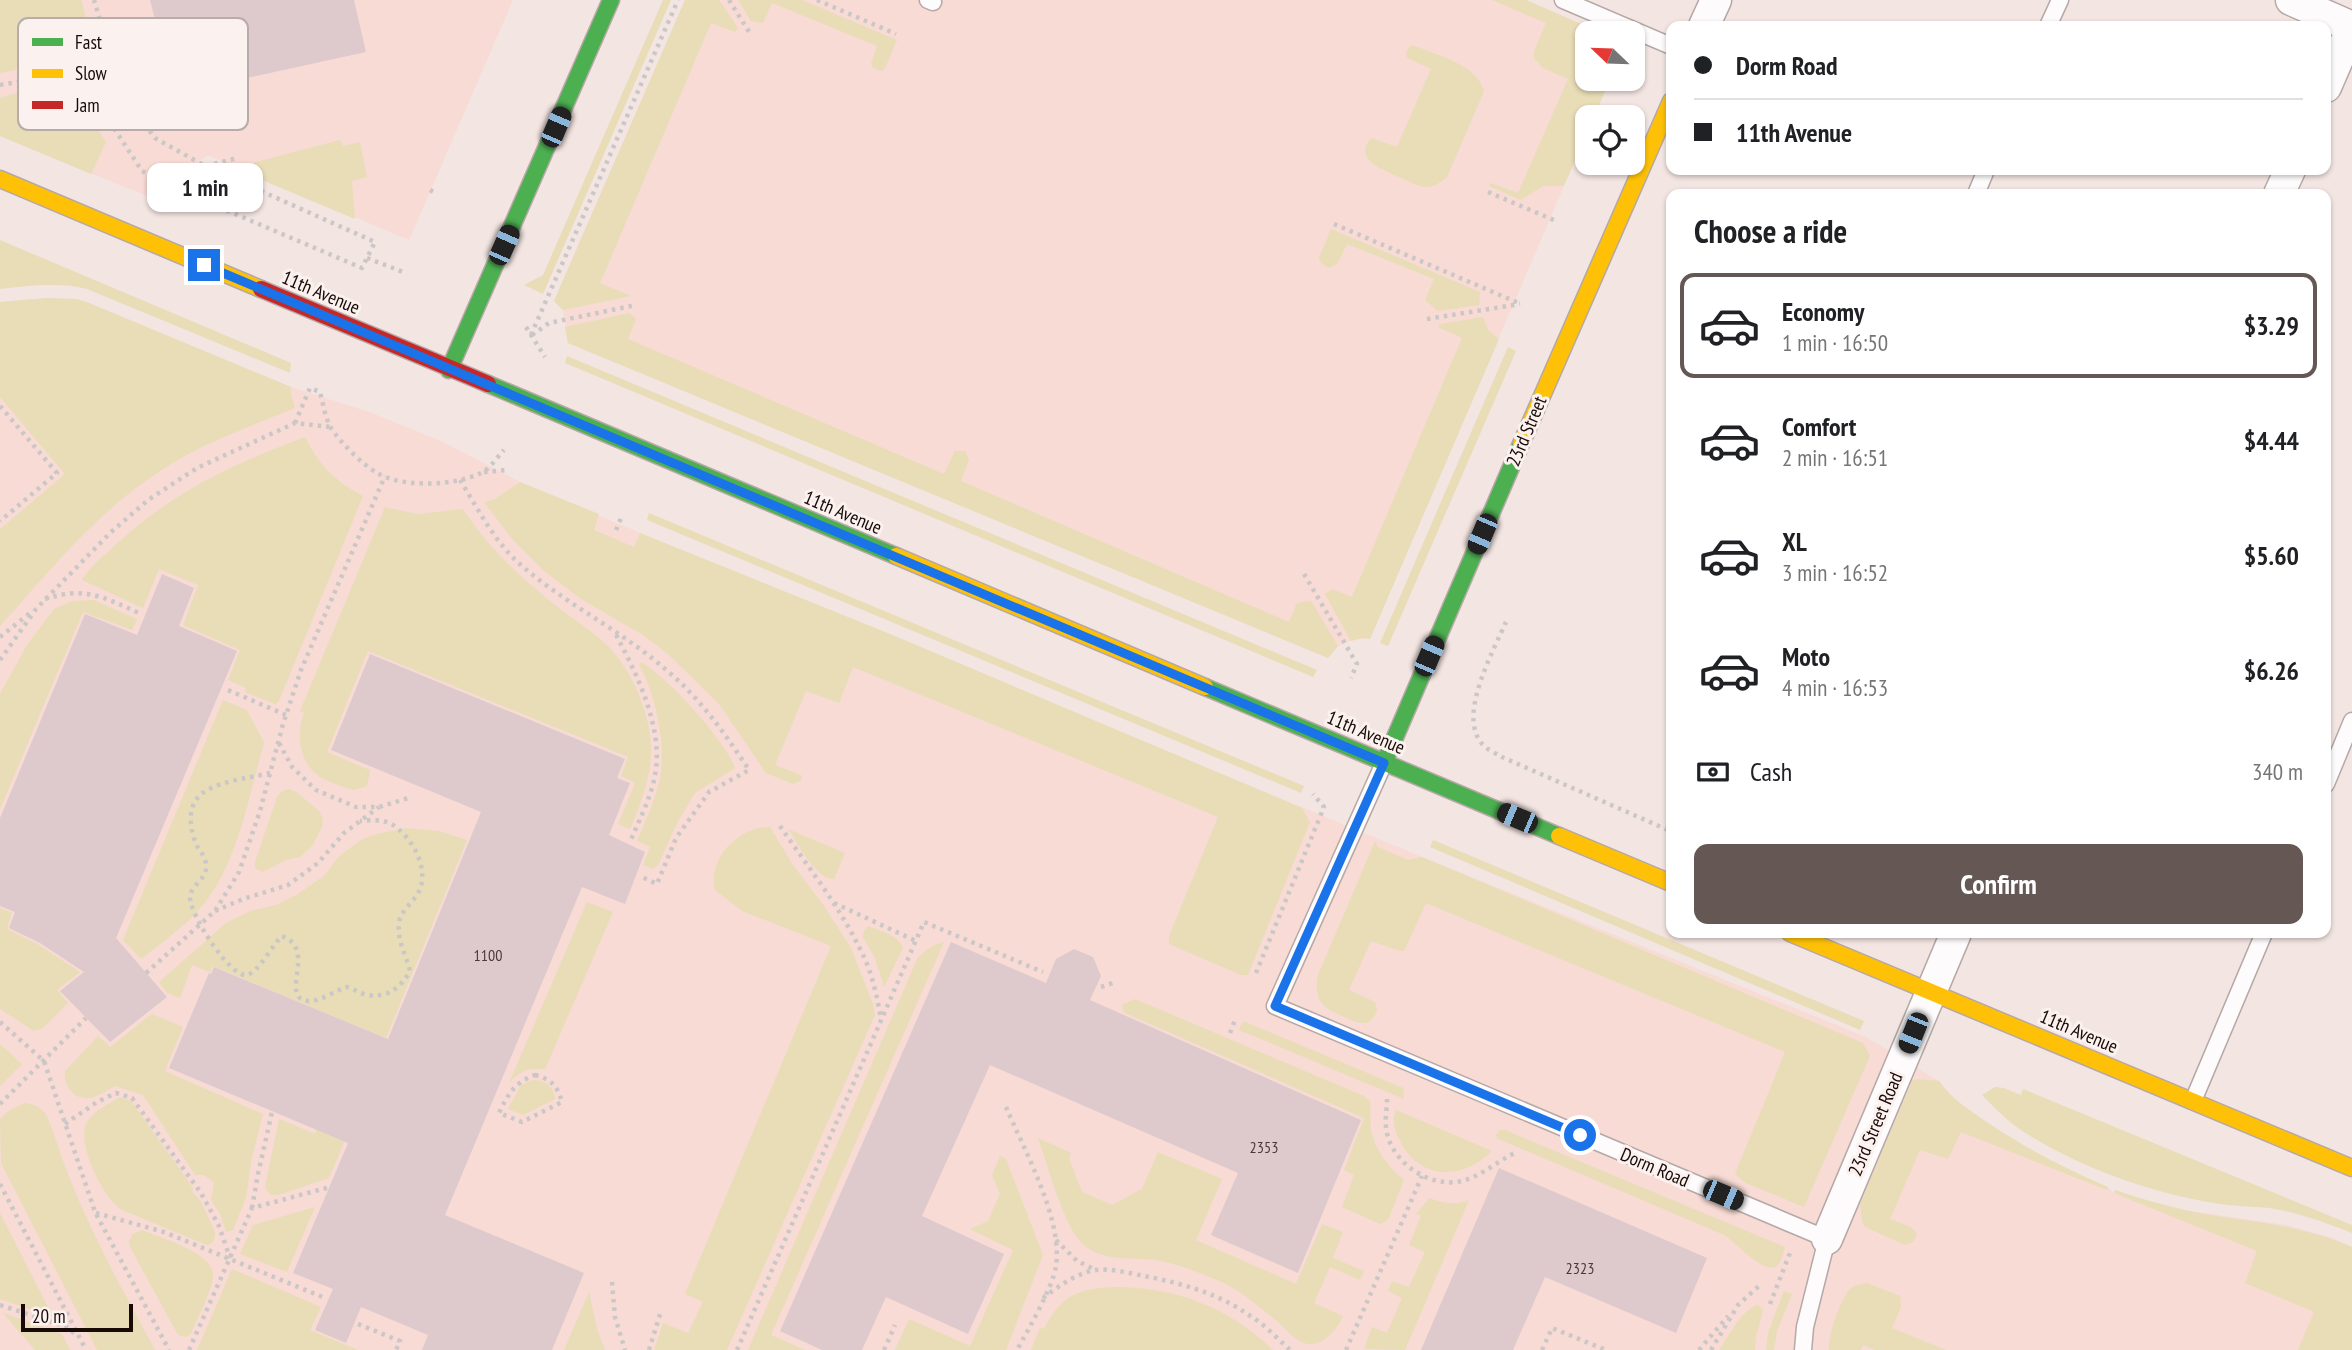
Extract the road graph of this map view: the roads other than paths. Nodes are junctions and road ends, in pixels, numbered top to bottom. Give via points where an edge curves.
1 (611, 0) edge
2 (1563, 0) edge
3 (1716, 0) edge
4 (2060, 0) edge
5 (2291, 0) edge
6 (1706, 21) edge
7 (2050, 21) edge
8 (2352, 27) edge
9 (1666, 44) edge
10 (2331, 75) edge
11 (1666, 112) edge
12 (0, 179) edge
13 (449, 370) junction
14 (2352, 721) edge
15 (1384, 763) junction
16 (2331, 772) edge
17 (1666, 881) edge
18 (1802, 938) edge
19 (1953, 938) edge
20 (2262, 938) edge
21 (1930, 991) junction
22 (2193, 1101) junction
23 (2352, 1168) edge
24 (1827, 1239) junction
25 (1803, 1350) edge

1 - 13 main road
2 - 9 lane
3 - 6 street
4 - 7 lane
5 - 8 street
8 - 10 street
11 - 15 main road, 23rd Street
12 - 13 main road, 11th Avenue
13 - 15 main road, 11th Avenue
14 - 16 lane
15 - 17 main road, 11th Avenue
15 - 24 lane, Dorm Road via 1275,1006
18 - 21 main road, 11th Avenue
19 - 21 street, 23rd Street Road
20 - 22 lane
21 - 22 main road, 11th Avenue
21 - 24 street, 23rd Street Road
22 - 23 main road, 11th Avenue
24 - 25 lane

